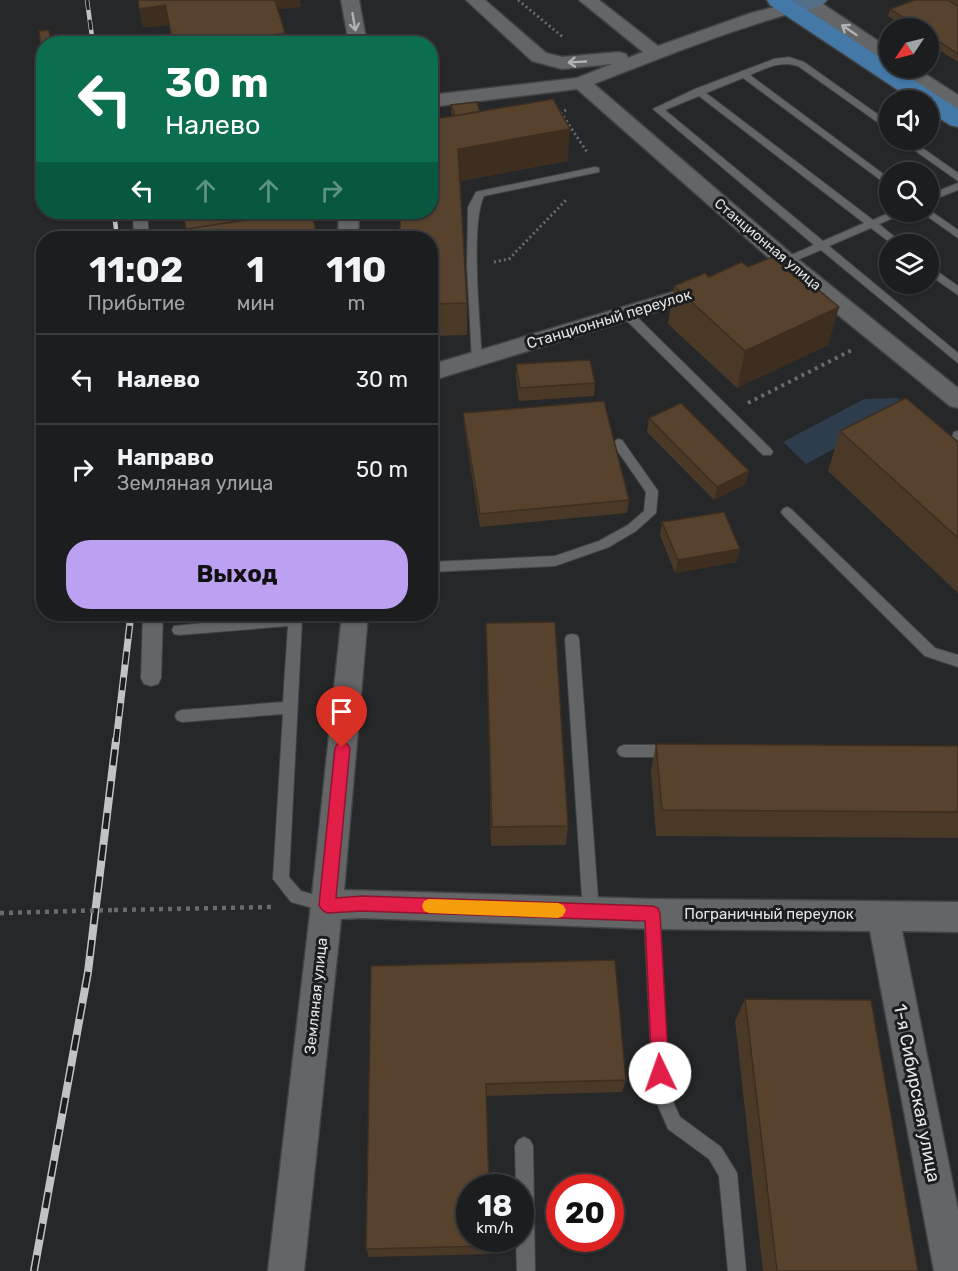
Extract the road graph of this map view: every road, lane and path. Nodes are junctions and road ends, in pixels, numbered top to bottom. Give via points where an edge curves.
1 (350, 0) edge
2 (475, 0) edge
3 (518, 0) edge
4 (588, 0) edge
5 (800, 2) edge
6 (357, 36) edge
7 (567, 42) dead end
8 (879, 51) edge
9 (656, 53) junction
10 (539, 57) junction
11 (743, 74) junction
12 (919, 78) edge
13 (580, 83) junction
14 (698, 91) junction
15 (459, 98) junction
16 (438, 100) edge
17 (958, 104) edge
18 (879, 120) edge
19 (958, 120) edge
20 (919, 150) edge
21 (595, 170) dead end
22 (879, 176) edge
23 (958, 178) edge
24 (958, 186) edge
25 (939, 194) edge
26 (879, 221) edge
27 (939, 221) edge
28 (872, 224) junction
29 (885, 234) edge
30 (958, 235) edge
31 (821, 246) junction
32 (786, 261) junction
33 (763, 270) edge
34 (939, 276) edge
35 (729, 281) edge
36 (958, 291) edge
37 (627, 314) junction
38 (855, 349) dead end
39 (476, 359) junction
40 (958, 359) edge
41 (438, 371) edge
42 (958, 400) edge
43 (728, 413) junction
44 (958, 435) edge
45 (618, 442) dead end
46 (958, 447) edge
47 (767, 452) dead end
48 (787, 512) dead end
49 (438, 567) edge
50 (153, 621) edge
51 (259, 621) edge
52 (295, 621) edge
53 (354, 621) edge
54 (179, 630) dead end
55 (572, 639) dead end
56 (958, 661) edge
57 (151, 678) dead end
58 (290, 707) junction
59 (182, 716) dead end
60 (624, 751) dead end
61 (683, 751) edge
62 (327, 905) junction
63 (215, 909) dead end
64 (591, 912) junction
65 (0, 913) edge
66 (652, 914) junction
67 (883, 915) junction
68 (958, 917) edge
69 (524, 1146) dead end
70 (286, 1271) edge
71 (526, 1271) edge
72 (737, 1271) edge
73 (952, 1271) edge

1 -> 6 street
2 - 10 street
3 - 7 path
4 - 9 street
8 -> 5 street
5 - 9 street
5 - 19 main road
9 -> 10 street via 562,63
9 - 13 street
10 - 15 street via 540,67 531,77
11 - 14 lane
11 - 18 lane via 777,61 801,64
11 - 22 lane
12 - 17 street
13 - 15 street
13 - 32 street, Станционная улица
14 - 28 lane
14 - 31 lane via 658,109
15 - 16 street
20 - 23 lane
21 - 39 lane via 480,194 473,207
24 - 25 lane
26 - 28 lane
27 - 30 lane
28 - 29 lane
28 - 31 lane
31 - 32 lane
31 - 40 lane
32 - 33 street
32 - 42 street, Станционная улица
34 - 36 lane
35 - 37 street, Станционный переулок
37 - 39 street, Станционный переулок
37 - 43 lane
38 - 43 path
39 - 41 street, Станционный переулок
43 - 47 lane
44 - 46 lane
45 - 49 lane via 652,490 650,513 632,528 604,544 555,561
48 - 56 lane via 930,652
50 - 57 street
51 - 54 lane
52 - 58 lane
53 - 62 street, Земляная улица
55 - 64 lane
58 - 59 lane
58 - 62 lane via 281,879 296,897
60 - 61 lane
62 - 64 street, Пограничный переулок
62 - 70 street, Земляная улица
63 - 65 path, bridge
64 - 66 street, Пограничный переулок
66 - 67 street, Пограничный переулок
66 - 72 lane via 661,1094 674,1123 715,1153 728,1173
67 - 68 street, Пограничный переулок
67 - 73 street, 1-я Сибирская улица
69 - 71 lane

